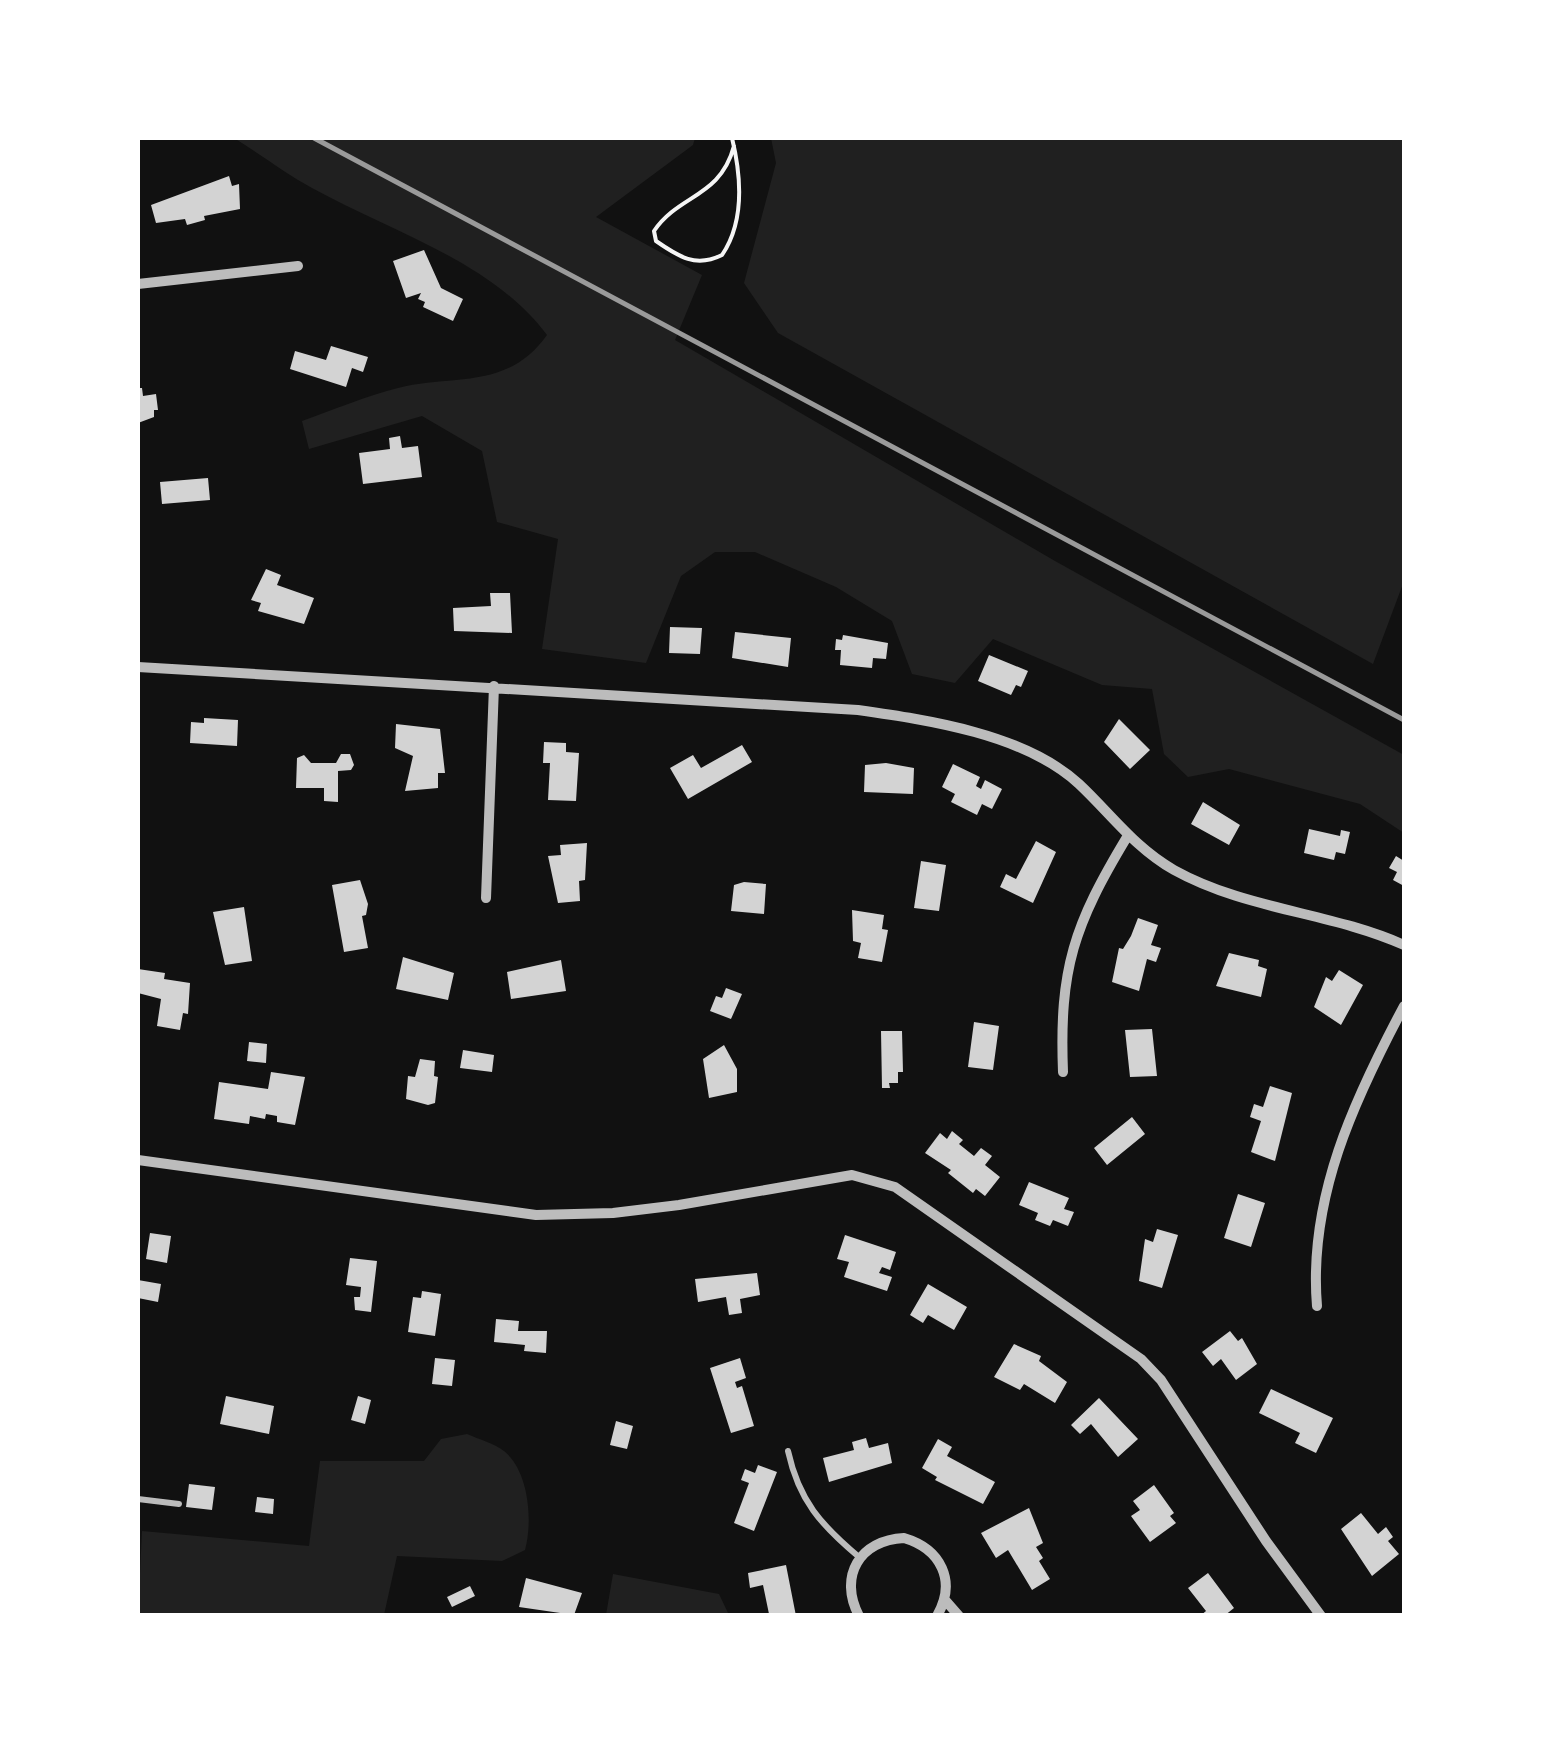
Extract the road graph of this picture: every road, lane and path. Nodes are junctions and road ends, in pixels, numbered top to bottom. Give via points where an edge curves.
1 (732, 138) edge
2 (734, 146) junction
3 (298, 266) dead end
4 (138, 284) edge
5 (138, 666) edge
6 (494, 686) junction
7 (1128, 836) junction
8 (486, 898) dead end
9 (1404, 945) edge
10 (1404, 1006) edge
11 (1062, 1072) dead end
12 (138, 1160) edge
13 (1317, 1306) dead end
14 (788, 1451) dead end
15 (138, 1499) edge
16 (179, 1504) dead end
17 (859, 1557) junction
18 (945, 1600) junction
19 (859, 1616) edge
20 (937, 1616) edge
21 (958, 1616) edge
22 (1320, 1616) edge

1 - 2 path
2 - 2 path via 739,194 730,243 706,263 676,255 656,241 654,231 723,176
3 - 4 street
5 - 6 street
6 - 7 street via 934,720 1054,766
6 - 8 street
7 - 9 street via 1217,890
7 - 11 street via 1098,886 1067,961
10 - 13 street via 1322,1195 1313,1264
12 - 22 street via 536,1215 613,1213 852,1175 895,1187 1141,1359
14 - 17 lane via 810,1511
15 - 16 lane
17 - 18 street via 887,1539 920,1542 943,1567
17 - 19 street via 849,1586
18 - 20 street
18 - 21 street

